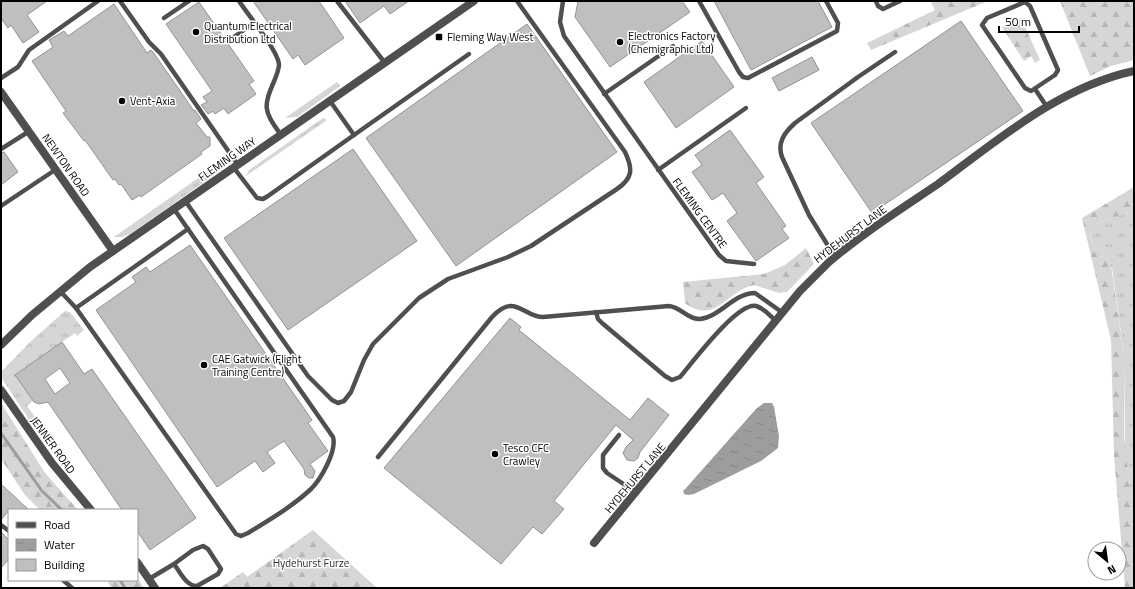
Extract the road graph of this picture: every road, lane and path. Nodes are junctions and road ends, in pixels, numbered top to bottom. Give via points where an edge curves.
1 (98, 1) edge
2 (120, 1) edge
3 (189, 1) edge
4 (239, 1) edge
5 (337, 1) edge
6 (474, 1) edge
7 (517, 1) edge
8 (563, 1) edge
9 (699, 1) edge
10 (826, 1) edge
11 (876, 1) edge
12 (900, 1) edge
13 (164, 18) dead end
14 (254, 23) junction
15 (231, 39) dead end
16 (673, 46) dead end
17 (895, 52) dead end
18 (469, 54) dead end
19 (385, 63) junction
20 (1134, 71) edge
21 (1, 78) edge
22 (1035, 89) junction
23 (1, 92) edge
24 (604, 94) junction
25 (330, 101) junction
26 (1047, 107) junction
27 (746, 108) dead end
28 (28, 132) junction
29 (281, 135) junction
30 (354, 135) junction
31 (1, 149) edge
32 (236, 166) junction
33 (55, 170) junction
34 (658, 170) junction
35 (186, 202) junction
36 (1, 206) edge
37 (174, 209) junction
38 (188, 229) junction
39 (113, 251) junction
40 (835, 256) junction
41 (754, 264) dead end
42 (60, 291) junction
43 (76, 308) junction
44 (596, 312) junction
45 (783, 313) junction
46 (776, 321) junction
47 (1, 345) edge
48 (1, 390) edge
49 (619, 435) dead end
50 (378, 457) dead end
51 (637, 493) junction
52 (90, 509) edge
53 (594, 543) dead end
54 (138, 563) edge
55 (174, 564) junction
56 (149, 579) junction
57 (64, 581) edge
58 (72, 588) edge
59 (155, 588) edge

1 - 21 lane via 29,50 18,66
2 - 32 lane via 149,42 161,54
3 - 13 lane
4 - 14 lane
5 - 19 lane
6 - 19 street, FLEMING WAY
7 - 35 lane via 625,152 630,171 629,178 617,190 531,246 448,279 419,298 373,344 351,392 344,401 338,403 332,400 308,376
8 - 24 lane, FLEMING CENTRE via 560,22 562,33
9 - 10 lane via 739,72 745,78 755,76 837,31 838,23
11 - 12 lane via 878,6 884,9
14 - 15 lane
14 - 29 lane via 278,62 278,70 266,104 271,120
16 - 24 lane
17 - 40 lane via 795,123 782,140 782,157 813,223
18 - 30 lane
19 - 25 street, FLEMING WAY
20 - 26 street, HYDEHURST LANE via 1090,85
22 - 22 lane via 1031,91 1025,88 982,25 987,18 1025,2 1030,6 1058,70
22 - 26 lane
23 - 28 street, NEWTON ROAD
24 - 34 lane, FLEMING CENTRE
25 - 29 street, FLEMING WAY
25 - 30 lane
26 - 40 street, HYDEHURST LANE
27 - 34 lane
28 - 31 lane
28 - 33 street, NEWTON ROAD
29 - 32 street, FLEMING WAY
30 - 32 lane via 263,199 255,196
32 - 35 street, FLEMING WAY
33 - 36 lane
33 - 39 street, NEWTON ROAD
34 - 41 lane, FLEMING CENTRE via 721,258 726,261
35 - 37 street, FLEMING WAY
37 - 38 lane
37 - 39 street, FLEMING WAY
38 - 43 lane
38 - 43 lane via 331,434 334,446 328,462 310,490 251,532 238,535
39 - 42 street, FLEMING WAY
40 - 45 street, HYDEHURST LANE
42 - 43 lane
42 - 47 street, FLEMING WAY
44 - 45 lane via 669,306 698,319 711,316 746,294 755,293
44 - 46 lane via 602,324 672,380 680,377 728,322 749,307 760,308
44 - 50 lane via 540,317 517,306 500,310
45 - 46 street, HYDEHURST LANE
46 - 51 street, HYDEHURST LANE
48 - 52 street, JENNER ROAD via 52,463
49 - 51 lane via 603,455 603,468
51 - 53 street, HYDEHURST LANE
54 - 56 street
55 - 55 lane via 187,582 196,586 216,575 221,569 208,549 203,546 198,546
55 - 56 lane
56 - 59 street
57 - 58 lane

